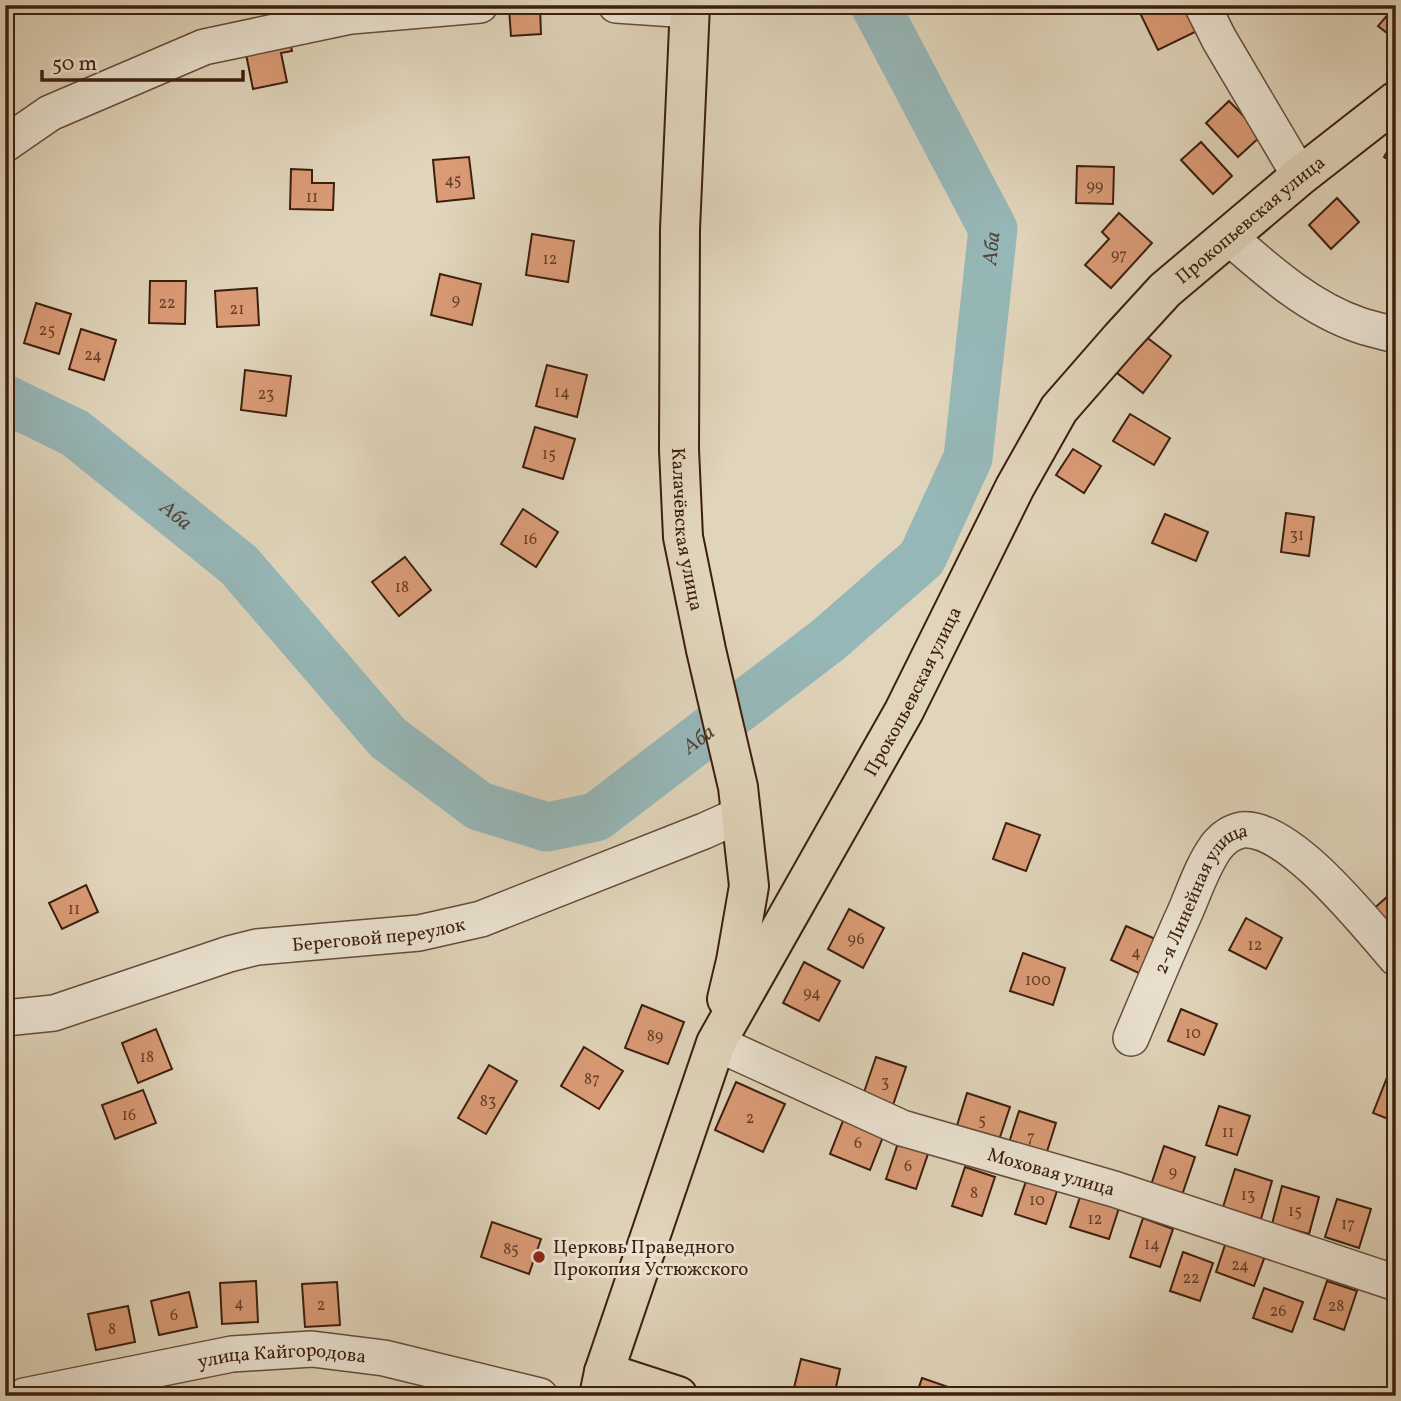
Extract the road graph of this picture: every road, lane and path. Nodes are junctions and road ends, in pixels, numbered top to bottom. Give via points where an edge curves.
1 (480, 5) edge
2 (616, 5) edge
3 (1202, 5) edge
4 (690, 7) edge
5 (1396, 101) edge
6 (5, 144) edge
7 (1300, 176) junction
8 (1229, 237) junction
9 (1396, 335) edge
10 (740, 800) junction
11 (1396, 958) edge
12 (5, 1018) edge
13 (1131, 1038) dead end
14 (716, 1043) junction
15 (1396, 1283) edge
16 (602, 1384) edge
17 (24, 1396) edge
18 (540, 1396) edge
19 (678, 1396) edge

1 - 6 street via 351,16 204,47 50,113
2 - 4 street
3 - 7 street
4 - 10 main road, Калачёвская улица via 680,229 683,537
5 - 7 main road, Прокопьевская улица
7 - 8 main road, Прокопьевская улица
8 - 9 street via 1276,278 1317,305 1357,325
8 - 14 main road, Прокопьевская улица via 1165,290 1059,409 1014,487 904,711
10 - 12 street, Береговой переулок via 704,831 481,919 419,933 257,947 54,1013
10 - 14 main road, Калачёвская улица via 749,886
11 - 13 street, 2-я Линейная улица via 1291,849 1266,835 1244,830 1226,836 1215,848
14 - 15 street, Моховая улица via 902,1128 1114,1189
14 - 16 main road, Прокопьевская улица
16 - 19 main road
17 - 18 street, улица Кайгородова via 232,1354 312,1349 384,1358

